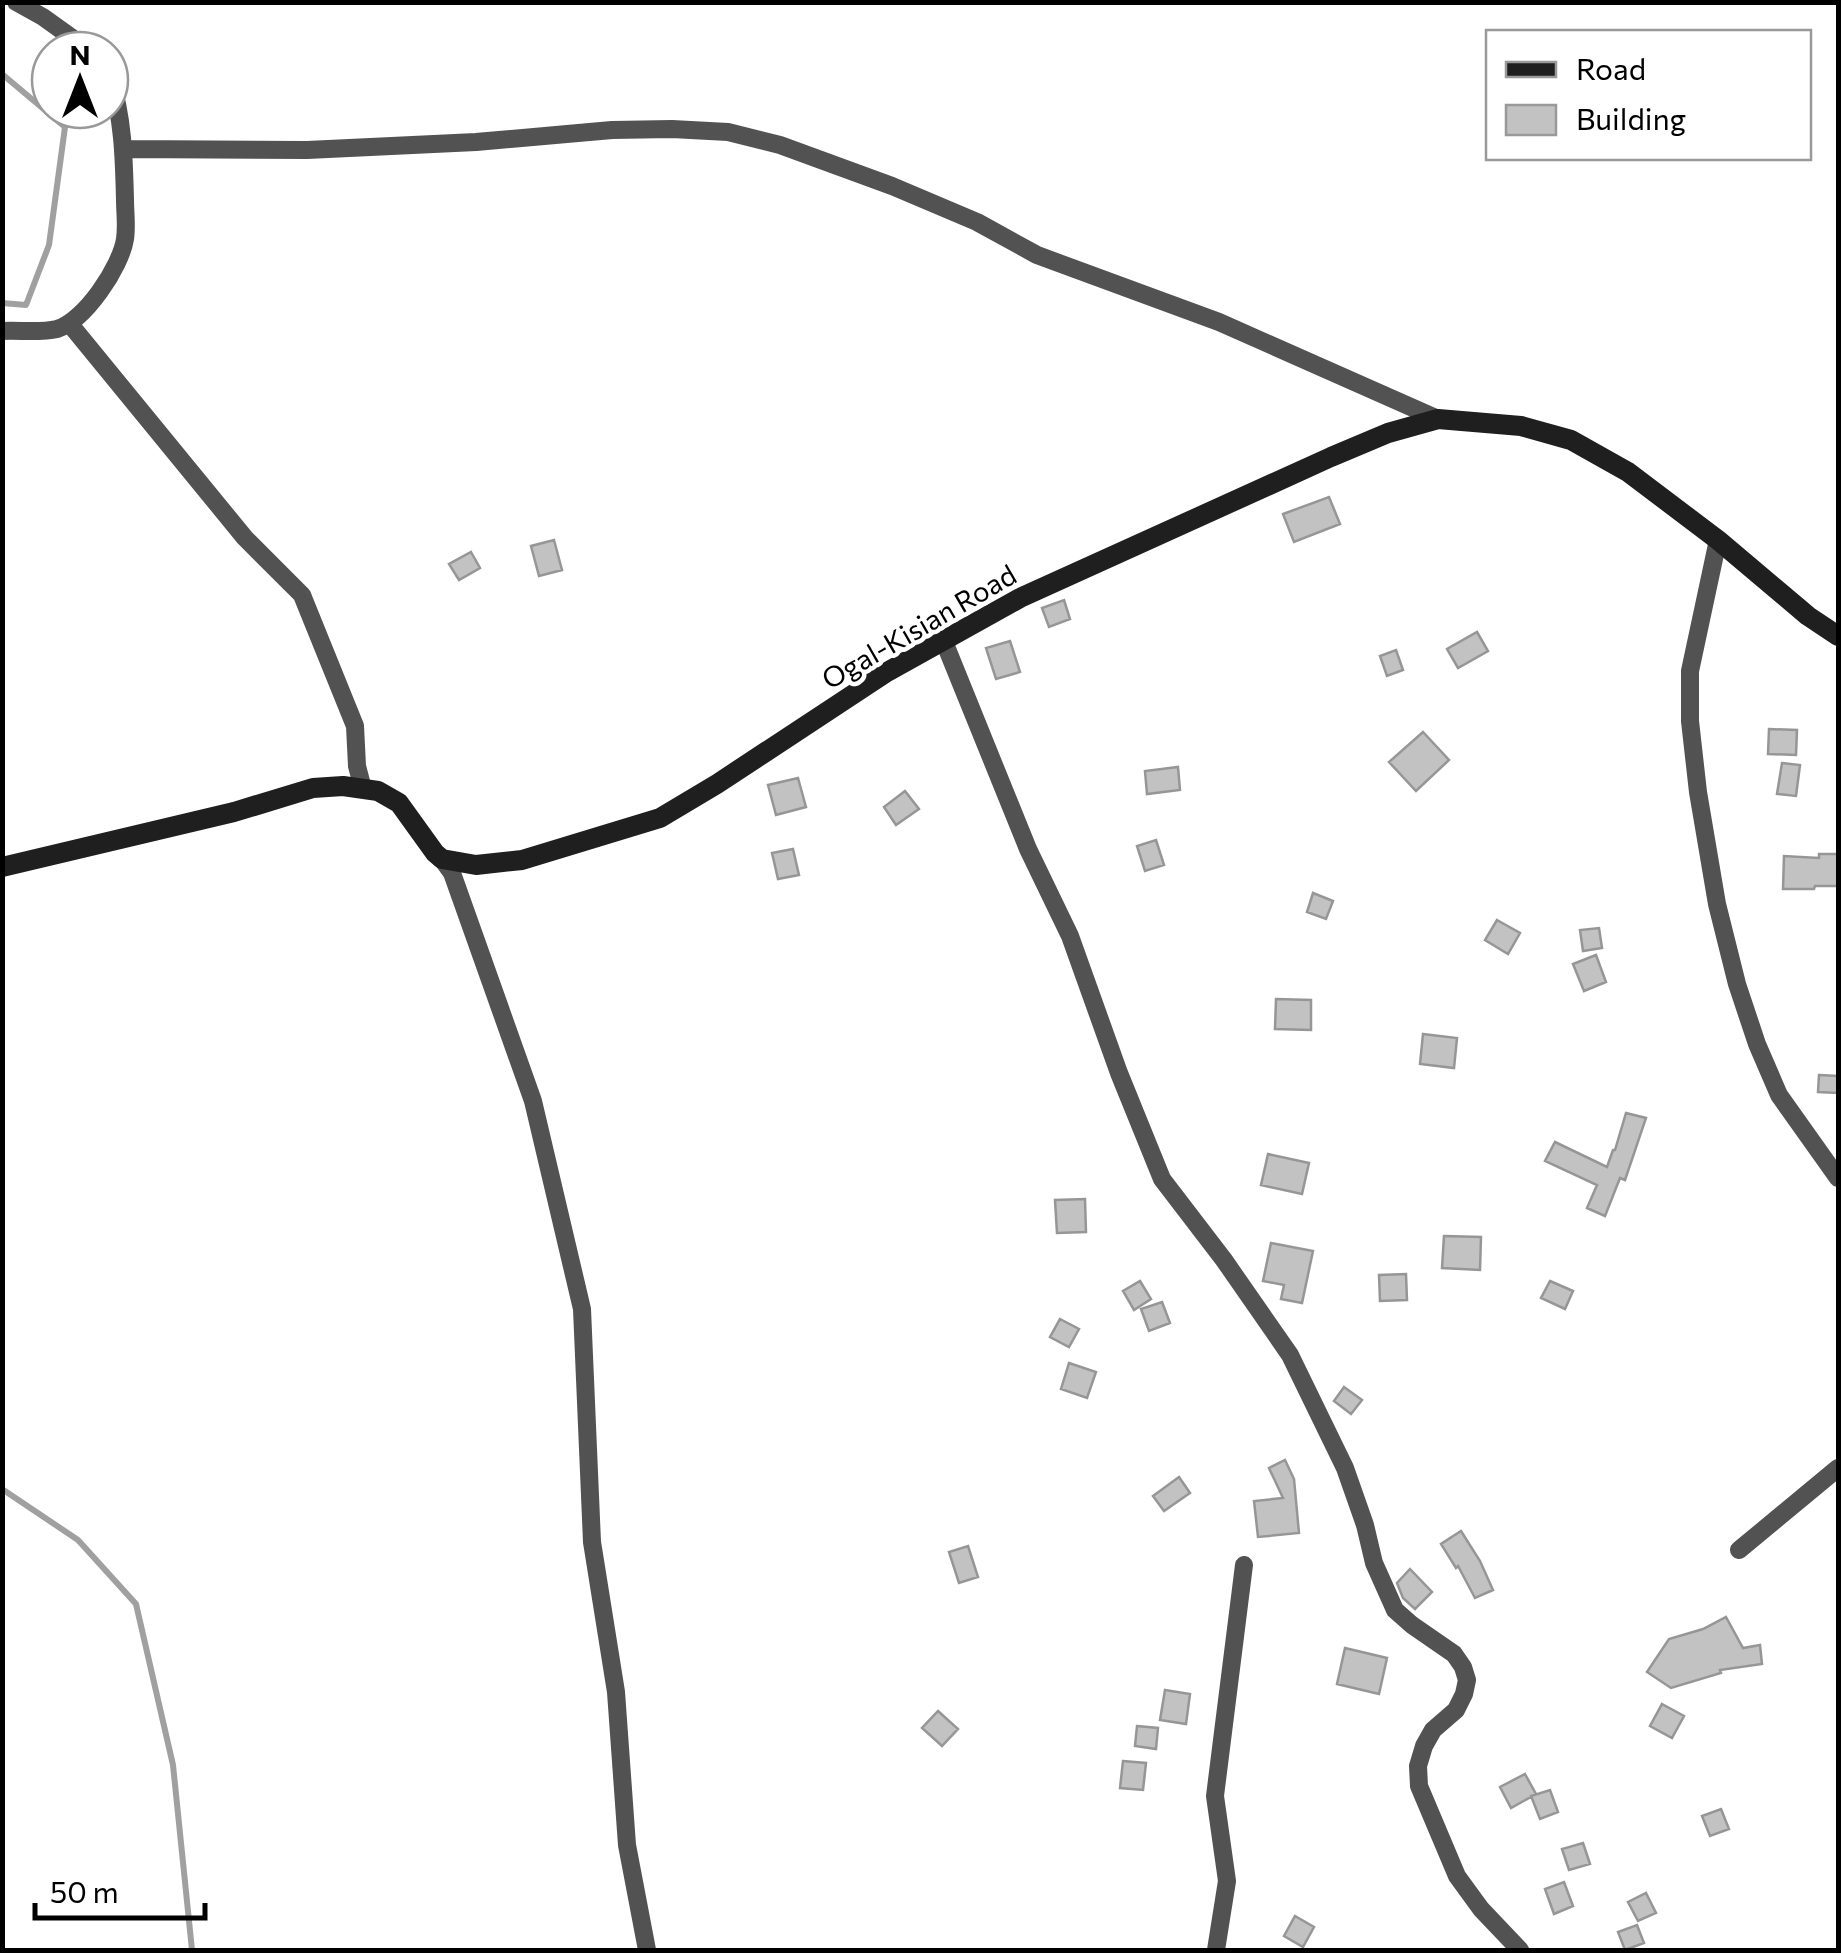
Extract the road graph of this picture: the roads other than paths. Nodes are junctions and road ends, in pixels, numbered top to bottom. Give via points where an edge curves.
1 (16, 2) edge
2 (61, 30) edge
3 (121, 130) edge
4 (124, 149) junction
5 (69, 323) junction
6 (2, 331) edge
7 (1438, 419) junction
8 (1718, 540) junction
9 (1838, 636) edge
10 (943, 639) junction
11 (364, 789) junction
12 (442, 858) junction
13 (2, 867) edge
14 (1838, 1178) edge
15 (1838, 1468) edge
16 (1739, 1550) dead end
17 (1244, 1564) dead end
18 (648, 1950) edge
19 (1216, 1950) edge
20 (1520, 1950) edge

1 - 2 street
3 - 4 street
4 - 5 street via 125,240 97,295
4 - 7 street via 308,150 612,130 728,132 892,186 1037,255 1220,322
5 - 6 street
5 - 11 street via 245,538 302,595 355,726
7 - 8 main road, Ogal-Kisian Road via 1521,426 1571,440 1628,472
7 - 10 main road, Ogal-Kisian Road via 1388,433 1229,502
8 - 9 main road, Ogal-Kisian Road
8 - 14 street via 1690,671 1698,792 1717,904 1756,1044 1779,1095
10 - 12 main road, Ogal-Kisian Road via 660,818 522,860 476,865
10 - 20 street via 1070,936 1162,1179 1290,1355 1344,1468 1395,1610 1463,1667 1464,1694 1424,1746 1419,1786 1457,1876
11 - 12 main road via 399,803
11 - 13 main road via 313,788
12 - 18 street via 533,1101 582,1309 592,1542 616,1692 627,1845
15 - 16 street
17 - 19 street via 1215,1796 1227,1881

